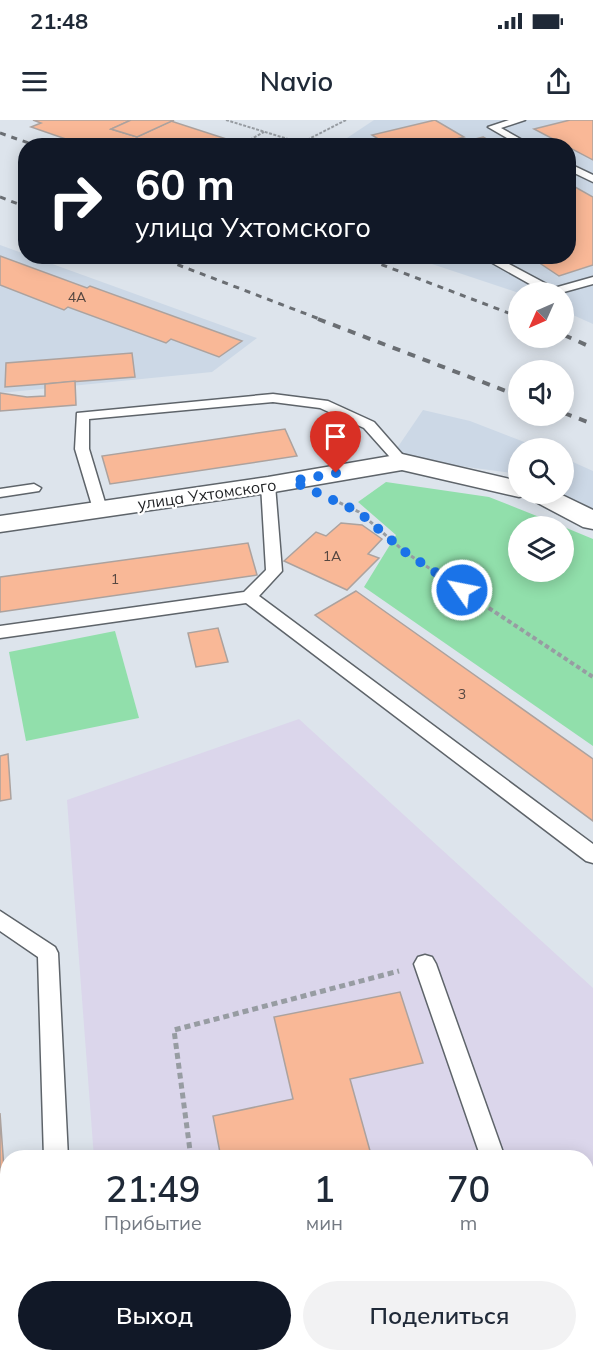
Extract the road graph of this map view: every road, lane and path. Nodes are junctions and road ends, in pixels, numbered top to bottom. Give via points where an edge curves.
1 (226, 120) edge
2 (346, 120) edge
3 (520, 120) edge
4 (265, 132) junction
5 (254, 138) edge
6 (285, 138) edge
7 (311, 138) edge
8 (514, 138) edge
9 (576, 170) edge
10 (593, 179) edge
11 (500, 264) edge
12 (593, 280) edge
13 (533, 282) edge
14 (574, 286) edge
15 (402, 462) junction
16 (280, 483) junction
17 (508, 486) edge
18 (34, 488) dead end
19 (0, 493) edge
20 (560, 504) edge
21 (100, 509) junction
22 (593, 521) edge
23 (0, 524) edge
24 (249, 597) junction
25 (0, 632) edge
26 (593, 677) edge
27 (593, 855) edge
28 (0, 920) edge
29 (425, 964) joint
30 (56, 1150) edge
31 (190, 1150) edge
32 (490, 1150) edge

1 - 4 path
2 - 7 path
3 - 8 lane via 492,126
4 - 5 path
4 - 6 path
9 - 10 lane
11 - 13 lane
12 - 14 lane
15 - 16 street, улица Ухтомского
15 - 17 street, улица Ухтомского
15 - 21 lane via 369,425 323,404 273,398 82,416 82,448
16 - 21 street, улица Ухтомского
16 - 24 lane via 274,571
16 - 26 path via 359,512 405,552
18 - 19 lane
20 - 22 street
21 - 23 street, улица Ухтомского
24 - 25 lane
24 - 27 lane
28 - 30 lane via 48,953
29 - 31 path via 174,1030
29 - 32 lane

